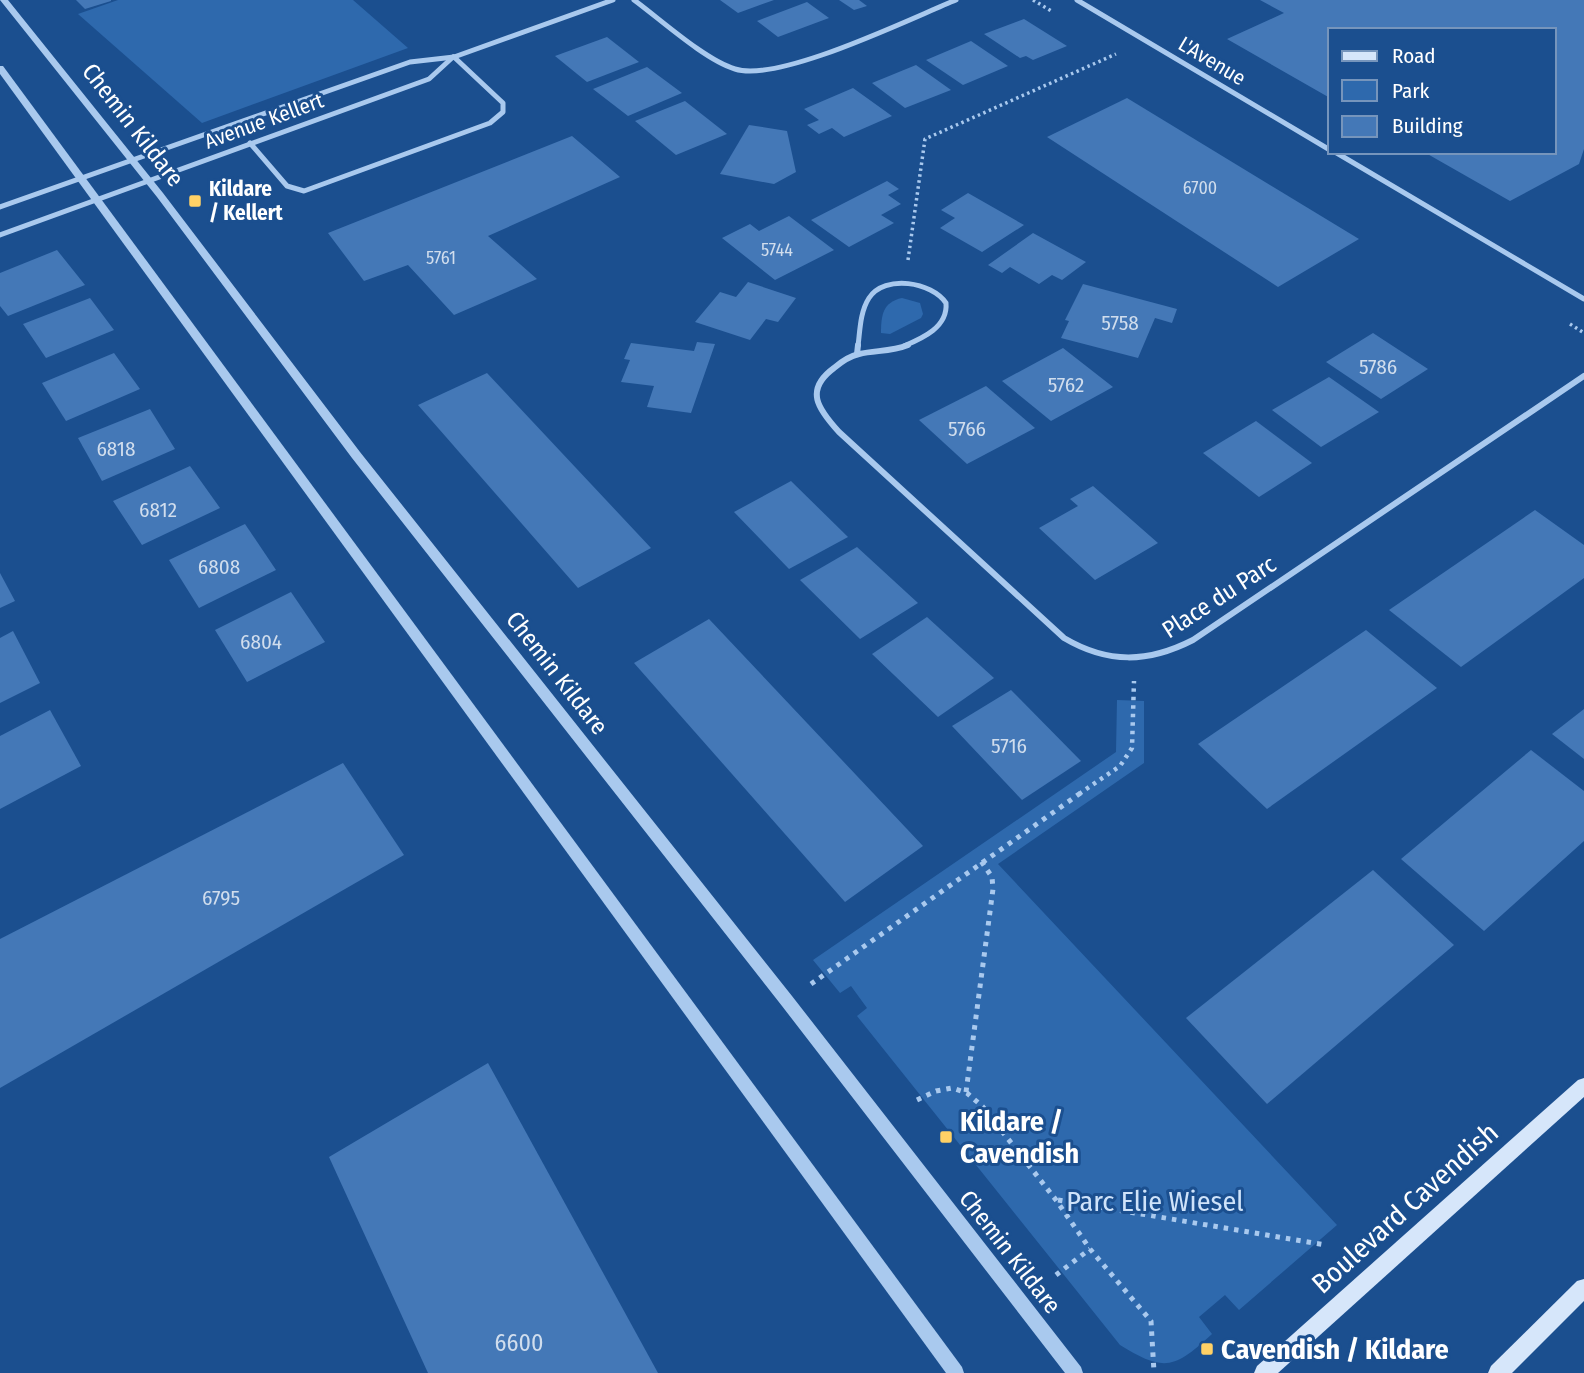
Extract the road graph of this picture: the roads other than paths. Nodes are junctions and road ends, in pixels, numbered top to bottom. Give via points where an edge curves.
1 (4, 0) edge
2 (613, 0) edge
3 (634, 0) edge
4 (956, 0) edge
5 (1077, 0) edge
6 (454, 57) junction
7 (0, 68) edge
8 (250, 143) junction
9 (1328, 149) edge
10 (1337, 154) edge
11 (132, 160) junction
12 (82, 177) junction
13 (148, 180) junction
14 (97, 199) junction
15 (0, 207) edge
16 (0, 235) edge
17 (1584, 299) edge
18 (857, 354) junction
19 (1584, 376) edge
20 (1584, 1086) edge
21 (1584, 1288) edge
22 (956, 1373) edge
23 (1075, 1373) edge
24 (1264, 1373) edge
25 (1498, 1373) edge

1 - 11 street, Chemin Kildare
2 - 6 street, Avenue Kellert
3 - 4 street via 718,62 760,72 801,63
5 - 9 street, L'Avenue
6 - 8 street, Avenue Kellert via 429,79
6 - 8 street via 503,103 503,112 490,123 304,191 287,186
6 - 11 street, Avenue Kellert via 410,62
7 - 12 street
8 - 13 street, Avenue Kellert
10 - 17 street, L'Avenue
11 - 12 street, Avenue Kellert
11 - 13 street, Chemin Kildare
12 - 14 street
12 - 15 street, Avenue Kellert
13 - 14 street, Avenue Kellert
13 - 23 street, Chemin Kildare via 356,455
14 - 16 street, Avenue Kellert
14 - 22 street
18 - 18 street, Place du Parc via 895,350 933,331 945,321 946,304 934,291 908,284 873,292
18 - 19 street, Place du Parc via 826,374 816,388 818,407 827,419 1064,638 1093,653 1128,660 1162,656 1193,640
20 - 24 main road, Boulevard Cavendish
21 - 25 main road

